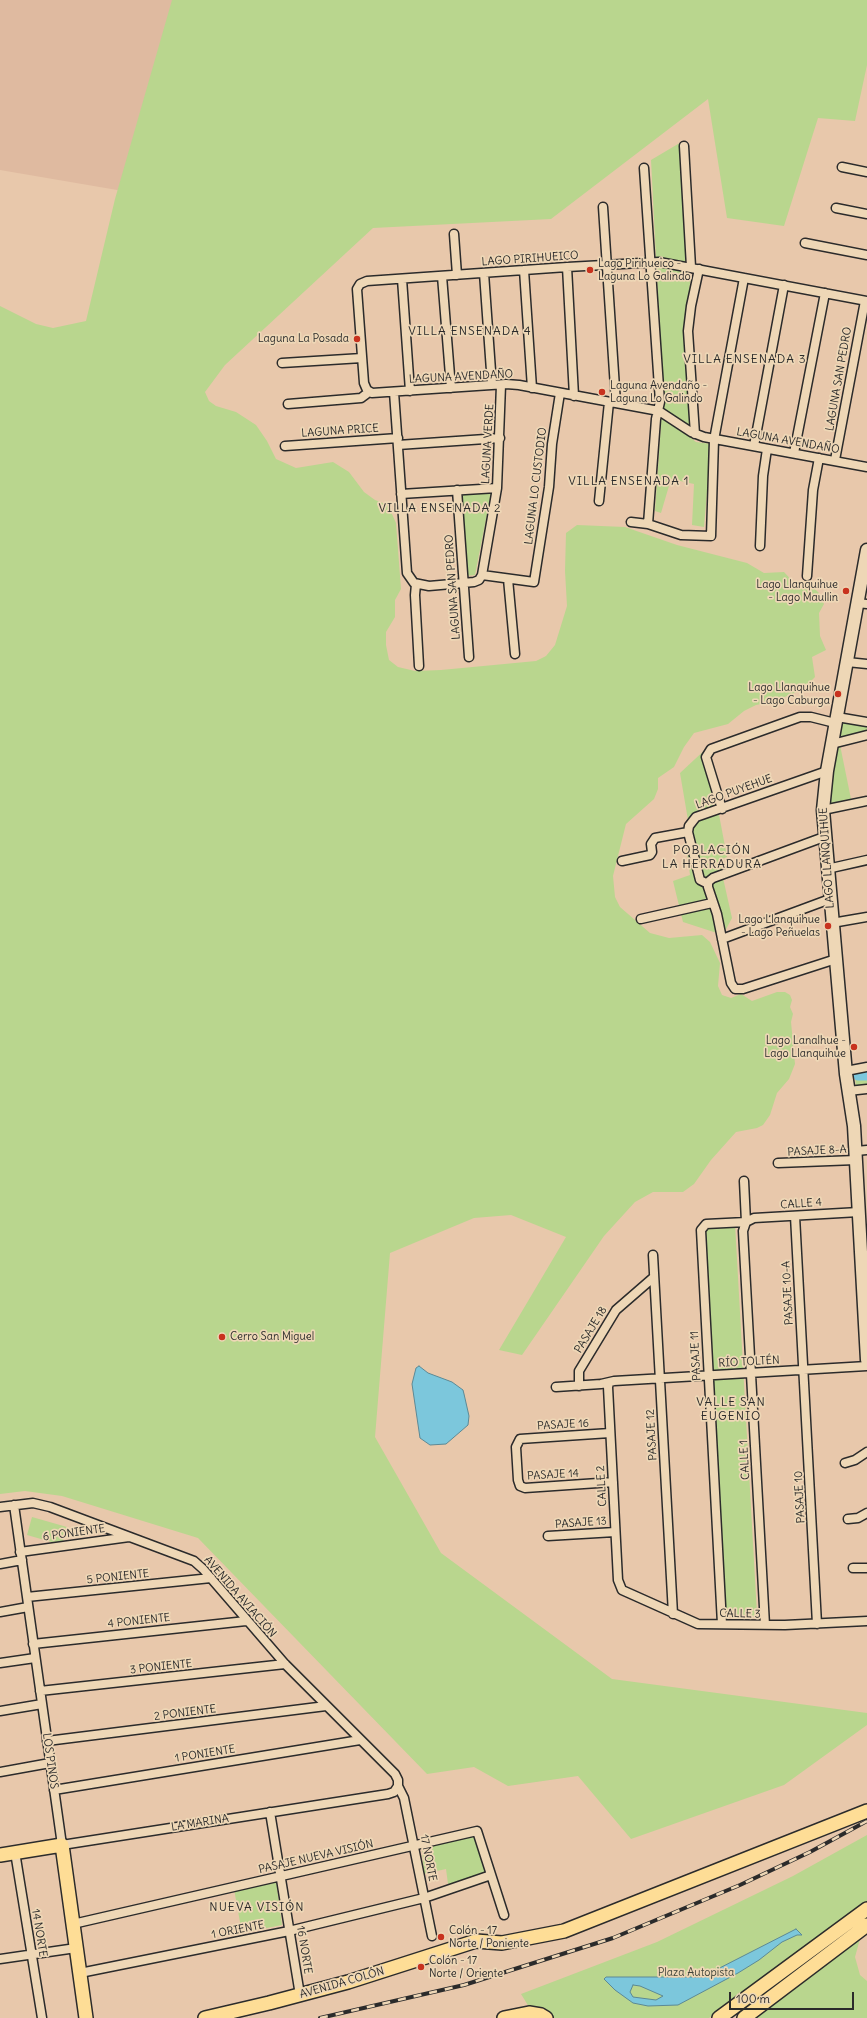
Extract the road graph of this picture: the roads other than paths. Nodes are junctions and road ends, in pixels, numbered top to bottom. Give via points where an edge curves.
1 (684, 146) dead end
2 (842, 167) dead end
3 (644, 168) dead end
4 (867, 172) edge
5 (603, 207) dead end
6 (836, 208) dead end
7 (867, 214) edge
8 (454, 234) dead end
9 (805, 244) dead end
10 (867, 255) edge
11 (651, 262) junction
12 (607, 264) junction
13 (567, 267) junction
14 (695, 268) junction
15 (524, 270) junction
16 (484, 273) junction
17 (457, 275) junction
18 (442, 276) junction
19 (744, 278) junction
20 (402, 279) junction
21 (784, 285) junction
22 (825, 293) junction
23 (866, 301) edge
24 (362, 358) junction
25 (282, 363) dead end
26 (502, 384) junction
27 (492, 385) junction
28 (451, 388) junction
29 (532, 388) junction
30 (410, 391) junction
31 (369, 392) junction
32 (394, 392) junction
33 (560, 393) junction
34 (574, 396) junction
35 (613, 403) junction
36 (288, 404) dead end
37 (659, 411) junction
38 (695, 434) junction
39 (500, 438) junction
40 (714, 440) junction
41 (398, 441) junction
42 (285, 446) dead end
43 (754, 446) junction
44 (768, 449) junction
45 (794, 453) junction
46 (819, 458) junction
47 (835, 460) junction
48 (867, 467) edge
49 (497, 488) junction
50 (457, 490) junction
51 (401, 494) junction
52 (599, 502) dead end
53 (631, 522) dead end
54 (648, 524) junction
55 (760, 546) dead end
56 (867, 550) edge
57 (482, 575) junction
58 (807, 576) dead end
59 (508, 579) junction
60 (463, 583) junction
61 (416, 584) junction
62 (862, 603) edge
63 (515, 654) dead end
64 (469, 657) dead end
65 (847, 662) junction
66 (867, 664) edge
67 (419, 666) dead end
68 (836, 720) junction
69 (867, 722) edge
70 (867, 735) edge
71 (832, 744) junction
72 (827, 771) junction
73 (867, 801) edge
74 (722, 809) junction
75 (823, 810) junction
76 (688, 832) junction
77 (824, 837) junction
78 (867, 860) edge
79 (622, 861) dead end
80 (827, 869) junction
81 (708, 884) junction
82 (830, 899) junction
83 (712, 903) junction
84 (867, 917) edge
85 (641, 919) dead end
86 (832, 923) junction
87 (722, 939) junction
88 (836, 959) junction
89 (867, 1067) edge
90 (846, 1071) junction
91 (867, 1089) edge
92 (848, 1091) junction
93 (859, 1154) edge
94 (778, 1163) dead end
95 (744, 1181) dead end
96 (859, 1212) junction
97 (795, 1216) junction
98 (746, 1222) junction
99 (863, 1233) edge
100 (653, 1255) dead end
101 (654, 1278) junction
102 (866, 1312) edge
103 (867, 1360) edge
104 (867, 1366) edge
105 (804, 1370) junction
106 (751, 1373) junction
107 (708, 1375) junction
108 (659, 1378) junction
109 (609, 1383) junction
110 (579, 1386) junction
111 (556, 1387) dead end
112 (610, 1433) junction
113 (867, 1452) edge
114 (845, 1463) dead end
115 (613, 1482) junction
116 (520, 1486) joint
117 (14, 1505) junction
118 (0, 1507) edge
119 (867, 1513) edge
120 (848, 1519) dead end
121 (615, 1532) junction
122 (130, 1536) junction
123 (548, 1536) dead end
124 (21, 1556) junction
125 (0, 1564) edge
126 (852, 1568) dead end
127 (867, 1568) edge
128 (211, 1578) junction
129 (620, 1588) joint
130 (27, 1597) junction
131 (28, 1607) junction
132 (0, 1612) edge
133 (673, 1614) junction
134 (246, 1621) junction
135 (867, 1621) edge
136 (722, 1624) junction
137 (817, 1624) junction
138 (765, 1625) junction
139 (33, 1644) junction
140 (35, 1658) junction
141 (0, 1663) edge
142 (285, 1664) junction
143 (40, 1692) junction
144 (42, 1704) junction
145 (326, 1706) junction
146 (0, 1711) edge
147 (360, 1740) junction
148 (47, 1741) junction
149 (50, 1763) junction
150 (0, 1772) edge
151 (398, 1786) junction
152 (54, 1790) junction
153 (867, 1811) edge
154 (270, 1812) junction
155 (62, 1845) junction
156 (414, 1845) junction
157 (15, 1852) junction
158 (0, 1855) edge
159 (491, 1875) junction
160 (281, 1876) junction
161 (424, 1898) junction
162 (867, 1909) edge
163 (504, 1915) dead end
164 (73, 1924) junction
165 (867, 1925) edge
166 (289, 1931) junction
167 (432, 1936) dead end
168 (76, 1948) junction
169 (32, 1955) junction
170 (0, 1959) edge
171 (80, 1973) junction
172 (300, 1995) junction
173 (42, 2018) edge
174 (86, 2018) edge
175 (205, 2018) edge
176 (504, 2018) edge
177 (546, 2018) edge
178 (719, 2018) edge
179 (744, 2018) edge

1 - 14 street
2 - 4 street
3 - 11 street
5 - 12 street
6 - 7 street
8 - 17 street
9 - 10 street
11 - 12 street, LAGO PIRIHUEICO
11 - 14 street, LAGO PIRIHUEICO
11 - 37 street
12 - 13 street, LAGO PIRIHUEICO
12 - 35 street
13 - 15 street, LAGO PIRIHUEICO
13 - 34 street
14 - 19 street, LAGO PIRIHUEICO
14 - 38 street via 688,331
15 - 16 street, LAGO PIRIHUEICO
15 - 29 street
16 - 17 street, LAGO PIRIHUEICO
16 - 27 street
17 - 18 street, LAGO PIRIHUEICO
18 - 20 street, LAGO PIRIHUEICO
18 - 28 street
19 - 21 street, LAGO PIRIHUEICO
19 - 40 street
20 - 24 street, LAGO PIRIHUEICO via 367,281 360,284 357,291
20 - 30 street
21 - 22 street, LAGO PIRIHUEICO
21 - 43 street
22 - 23 street, LAGO PIRIHUEICO
22 - 45 street
23 - 47 street, LAGUNA SAN PEDRO
24 - 25 street
24 - 31 street via 364,383
26 - 27 street, LAGUNA AVENDAÑO
26 - 29 street, LAGUNA AVENDAÑO
26 - 39 street, LAGUNA VERDE
27 - 28 street, LAGUNA AVENDAÑO
28 - 30 street, LAGUNA AVENDAÑO
29 - 33 street, LAGUNA AVENDAÑO
30 - 32 street, LAGUNA AVENDAÑO
31 - 32 street, LAGUNA AVENDAÑO
31 - 36 street, LAGUNA AVENDAÑO via 361,398
32 - 41 street
33 - 34 street, LAGUNA AVENDAÑO
33 - 59 street, LAGUNA LO CUSTODIO via 534,582
34 - 35 street, LAGUNA AVENDAÑO
35 - 37 street, LAGUNA AVENDAÑO
35 - 52 street
37 - 38 street, LAGUNA AVENDAÑO
37 - 54 street via 656,419
38 - 40 street, LAGUNA AVENDAÑO
39 - 41 street, LAGUNA PRICE
39 - 49 street, LAGUNA VERDE
40 - 43 street, LAGUNA AVENDAÑO
40 - 54 street via 710,536 681,535
41 - 42 street, LAGUNA PRICE
41 - 51 street
43 - 44 street, LAGUNA AVENDAÑO
44 - 45 street, LAGUNA AVENDAÑO
44 - 55 street via 763,476
45 - 46 street, LAGUNA AVENDAÑO
46 - 47 street, LAGUNA AVENDAÑO
46 - 58 street via 813,490
47 - 48 street, LAGUNA AVENDAÑO
49 - 50 street
49 - 57 street, LAGUNA VERDE
50 - 51 street
50 - 60 street, LAGUNA SAN PEDRO
51 - 61 street via 406,573
53 - 54 street
56 - 62 street, LAGO LLANQUIHUE
57 - 59 street
57 - 60 street via 477,582
59 - 63 street
60 - 61 street via 429,586
60 - 64 street, LAGUNA SAN PEDRO
61 - 67 street
62 - 65 street, LAGO LLANQUIHUE
65 - 66 street
65 - 68 street, LAGO LLANQUIHUE
68 - 69 street
68 - 71 street, LAGO LLANQUIHUE
68 - 74 street via 800,717 711,749 707,753 707,760
70 - 71 street
71 - 72 street, LAGO LLANQUIHUE
72 - 74 street, LAGO PUYEHUE
72 - 75 street, LAGO LLANQUIHUE
73 - 75 street
74 - 76 street, LAGO PUYEHUE via 696,817
75 - 77 street, LAGO LLANQUIHUE
76 - 79 street via 655,838 651,844 650,855
76 - 81 street via 701,882
77 - 80 street, LAGO LLANQUIHUE
77 - 81 street via 713,878
78 - 80 street
80 - 82 street, LAGO LLANQUIHUE
81 - 83 street
82 - 86 street, LAGO LLANQUIHUE
82 - 87 street
83 - 85 street
83 - 87 street
84 - 86 street
86 - 88 street, LAGO LLANQUIHUE
87 - 88 street via 732,985 738,990
88 - 90 street, LAGO LLANQUIHUE
89 - 90 street
90 - 92 street, LAGO LLANQUIHUE
91 - 92 street
92 - 93 street, LAGO LLANQUIHUE
93 - 94 street, PASAJE 8-A
93 - 96 street, LAGO LLANQUIHUE
95 - 98 street, CALLE 1
96 - 97 street, CALLE 4
96 - 99 street, LAGO LLANQUIHUE
97 - 98 street, CALLE 4 via 754,1218
97 - 105 street, PASAJE 10-A
98 - 106 street, CALLE 1 via 743,1231
98 - 107 street, PASAJE 11 via 706,1224 701,1230
99 - 102 street, LAGO LLANQUIHUE
100 - 101 street, PASAJE 12
101 - 108 street, PASAJE 12
101 - 110 street, PASAJE 18 via 616,1310 579,1371
102 - 103 street, LAGO LLANQUIHUE
104 - 105 street, RÍO TOLTÉN
105 - 106 street, RÍO TOLTÉN
105 - 137 street, PASAJE 10
106 - 107 street, RÍO TOLTÉN
106 - 138 street, CALLE 1
107 - 108 street, RÍO TOLTÉN
107 - 136 street, PASAJE 11
108 - 109 street, RÍO TOLTÉN
108 - 133 street, PASAJE 12
109 - 110 street, RÍO TOLTÉN
109 - 112 street, CALLE 2
110 - 111 street, RÍO TOLTÉN
112 - 115 street, CALLE 2
112 - 116 street, PASAJE 16 via 525,1438 518,1441 516,1447
113 - 114 street
115 - 116 street, PASAJE 14 via 526,1488
115 - 121 street, CALLE 2
117 - 118 street
117 - 122 street, AVENIDA AVIACIÓN via 33,1503 46,1506
117 - 124 street, LOS PINOS
119 - 120 street via 858,1518
121 - 123 street, PASAJE 13
121 - 129 street, CALLE 2
122 - 124 street, 6 PONIENTE
122 - 128 street, AVENIDA AVIACIÓN via 190,1559 203,1568
124 - 125 street
124 - 130 street, LOS PINOS
126 - 127 street
128 - 130 street, 5 PONIENTE
128 - 134 street, AVENIDA AVIACIÓN
129 - 133 street, CALLE 3
130 - 131 street, LOS PINOS
131 - 132 street
131 - 139 street, LOS PINOS
133 - 136 street, CALLE 3 via 694,1623
134 - 139 street, 4 PONIENTE
134 - 142 street, AVENIDA AVIACIÓN
135 - 137 street, CALLE 3
136 - 138 street, CALLE 3
137 - 138 street, CALLE 3
139 - 140 street, LOS PINOS
140 - 141 street
140 - 143 street, LOS PINOS
142 - 143 street, 3 PONIENTE
142 - 145 street, AVENIDA AVIACIÓN
143 - 144 street, LOS PINOS
144 - 146 street
144 - 148 street, LOS PINOS
145 - 147 street, AVENIDA AVIACIÓN
145 - 148 street, 2 PONIENTE
147 - 151 street, AVENIDA AVIACIÓN via 397,1777
147 - 152 street, 1 PONIENTE
148 - 149 street, LOS PINOS
149 - 150 street
149 - 152 street, LOS PINOS
151 - 154 street, LA MARINA via 394,1792 388,1794
151 - 156 street, 17 NORTE via 404,1798
152 - 155 street, LOS PINOS
153 - 172 main road, AVENIDA COLÓN via 564,1931 502,1943 476,1941
154 - 155 street, LA MARINA
154 - 160 street, 16 NORTE
155 - 157 main road, LA MARINA
155 - 164 main road, LOS PINOS
156 - 159 street, PASAJE NUEVA VISIÓN via 477,1831
156 - 160 street, PASAJE NUEVA VISIÓN
156 - 161 street, 17 NORTE
157 - 158 main road, LA MARINA
157 - 169 street, 14 NORTE
159 - 161 street, 1 ORIENTE
159 - 163 street, PASAJE NUEVA VISIÓN
160 - 164 street, PASAJE NUEVA VISIÓN
160 - 166 street, 16 NORTE
161 - 166 street, 1 ORIENTE
161 - 167 street, 17 NORTE
162 - 178 main road
164 - 168 main road, LOS PINOS
165 - 179 main road
166 - 171 street, 1 ORIENTE
166 - 172 street, 16 NORTE
168 - 169 street
168 - 171 main road, LOS PINOS
169 - 170 street
169 - 173 street, 14 NORTE
171 - 174 main road, LOS PINOS
172 - 175 main road, AVENIDA COLÓN
176 - 177 main road via 534,2013

